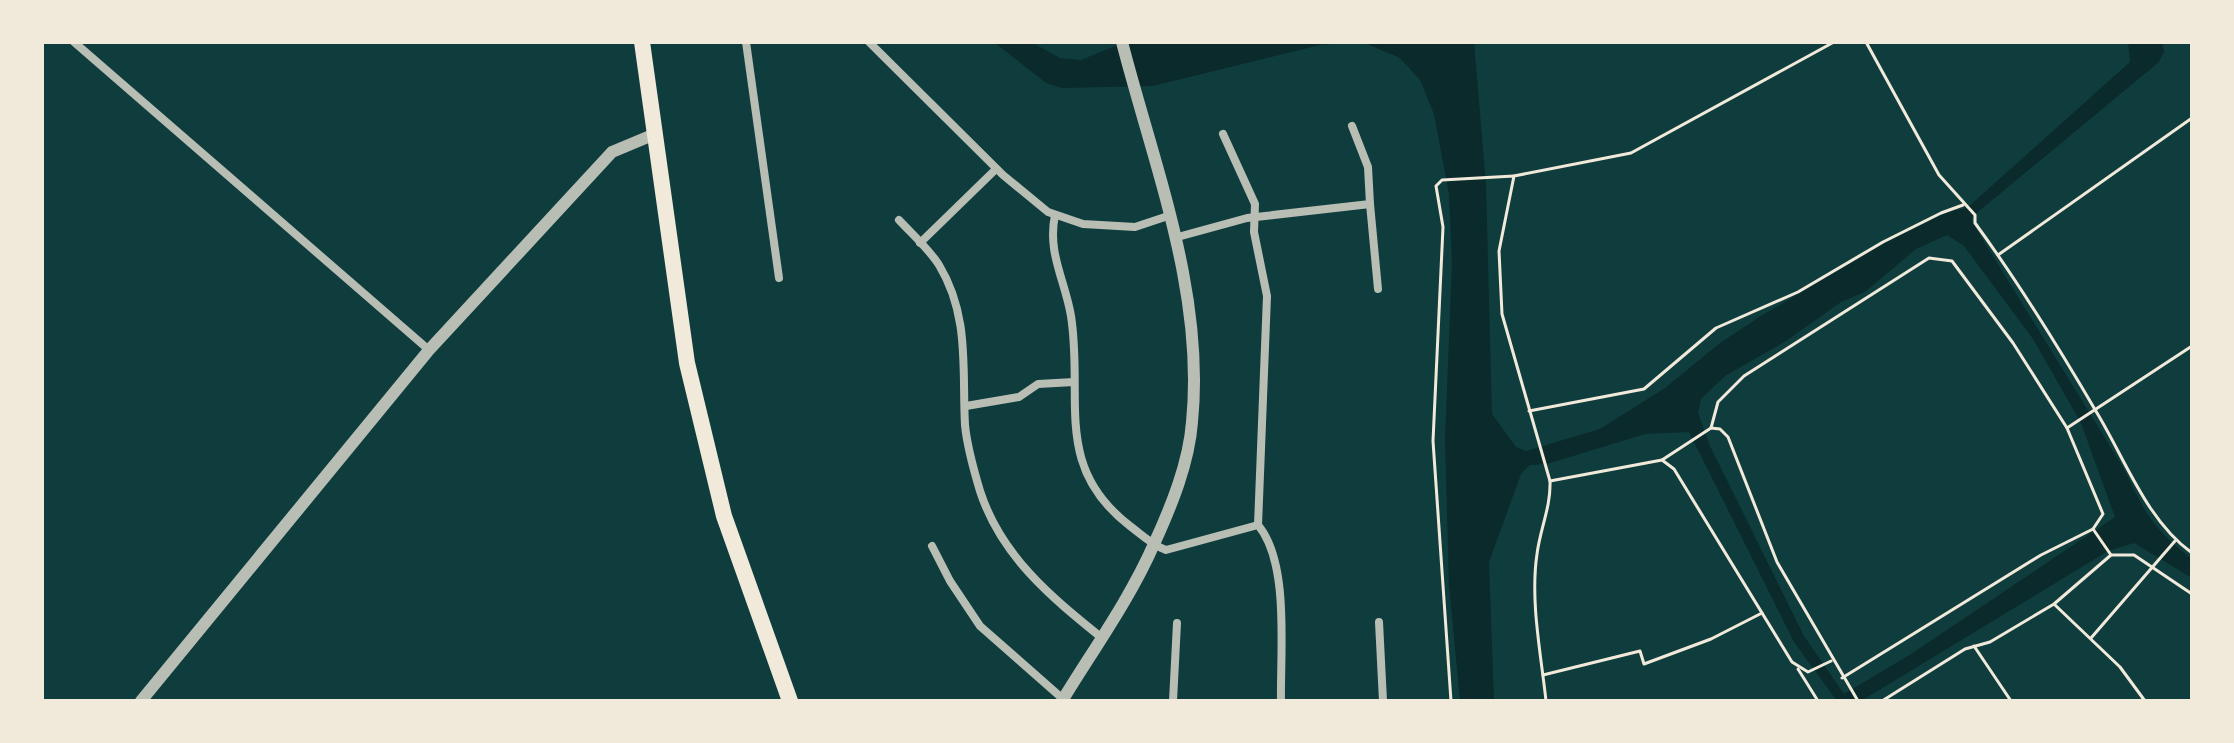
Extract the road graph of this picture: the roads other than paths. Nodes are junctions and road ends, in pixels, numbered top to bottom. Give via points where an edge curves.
1 (74, 42) edge
2 (642, 42) edge
3 (746, 42) edge
4 (869, 42) edge
5 (1122, 42) edge
6 (1352, 126) dead end
7 (655, 134) junction
8 (1223, 134) dead end
9 (996, 169) junction
10 (1370, 204) junction
11 (1055, 215) junction
12 (1168, 216) junction
13 (1255, 216) junction
14 (899, 220) dead end
15 (1174, 238) junction
16 (920, 243) junction
17 (779, 278) dead end
18 (1378, 289) dead end
19 (429, 350) junction
20 (1074, 382) junction
21 (966, 406) junction
22 (1258, 525) junction
23 (1154, 545) junction
24 (932, 546) dead end
25 (1379, 622) dead end
26 (1177, 623) dead end
27 (1102, 638) junction
28 (1062, 700) edge
29 (141, 701) edge
30 (790, 701) edge
31 (1173, 701) edge
32 (1281, 701) edge
33 (1383, 701) edge

1 - 19 street
2 - 7 main road
3 - 17 street
4 - 9 street
5 - 12 street
6 - 10 street via 1368,167
7 - 19 street via 612,152
7 - 30 main road via 691,378 724,516
8 - 13 street via 1255,204
9 - 11 street
9 - 16 street
10 - 13 street
10 - 18 street
11 - 12 street via 1083,224 1135,227
11 - 20 street via 1050,236 1071,315
12 - 15 street
13 - 15 street
13 - 22 street via 1267,296
14 - 16 street
15 - 23 street via 1190,300 1192,425 1179,481
16 - 21 street via 951,292 966,364
19 - 29 street
20 - 21 street via 1038,384 1019,397
20 - 23 street via 1075,435 1089,480 1105,507
21 - 27 street via 965,427 981,493 1006,544 1055,602
22 - 23 street via 1166,550
22 - 32 street via 1278,573
23 - 27 street
24 - 28 street via 980,626
25 - 33 street
26 - 31 street
27 - 28 street

